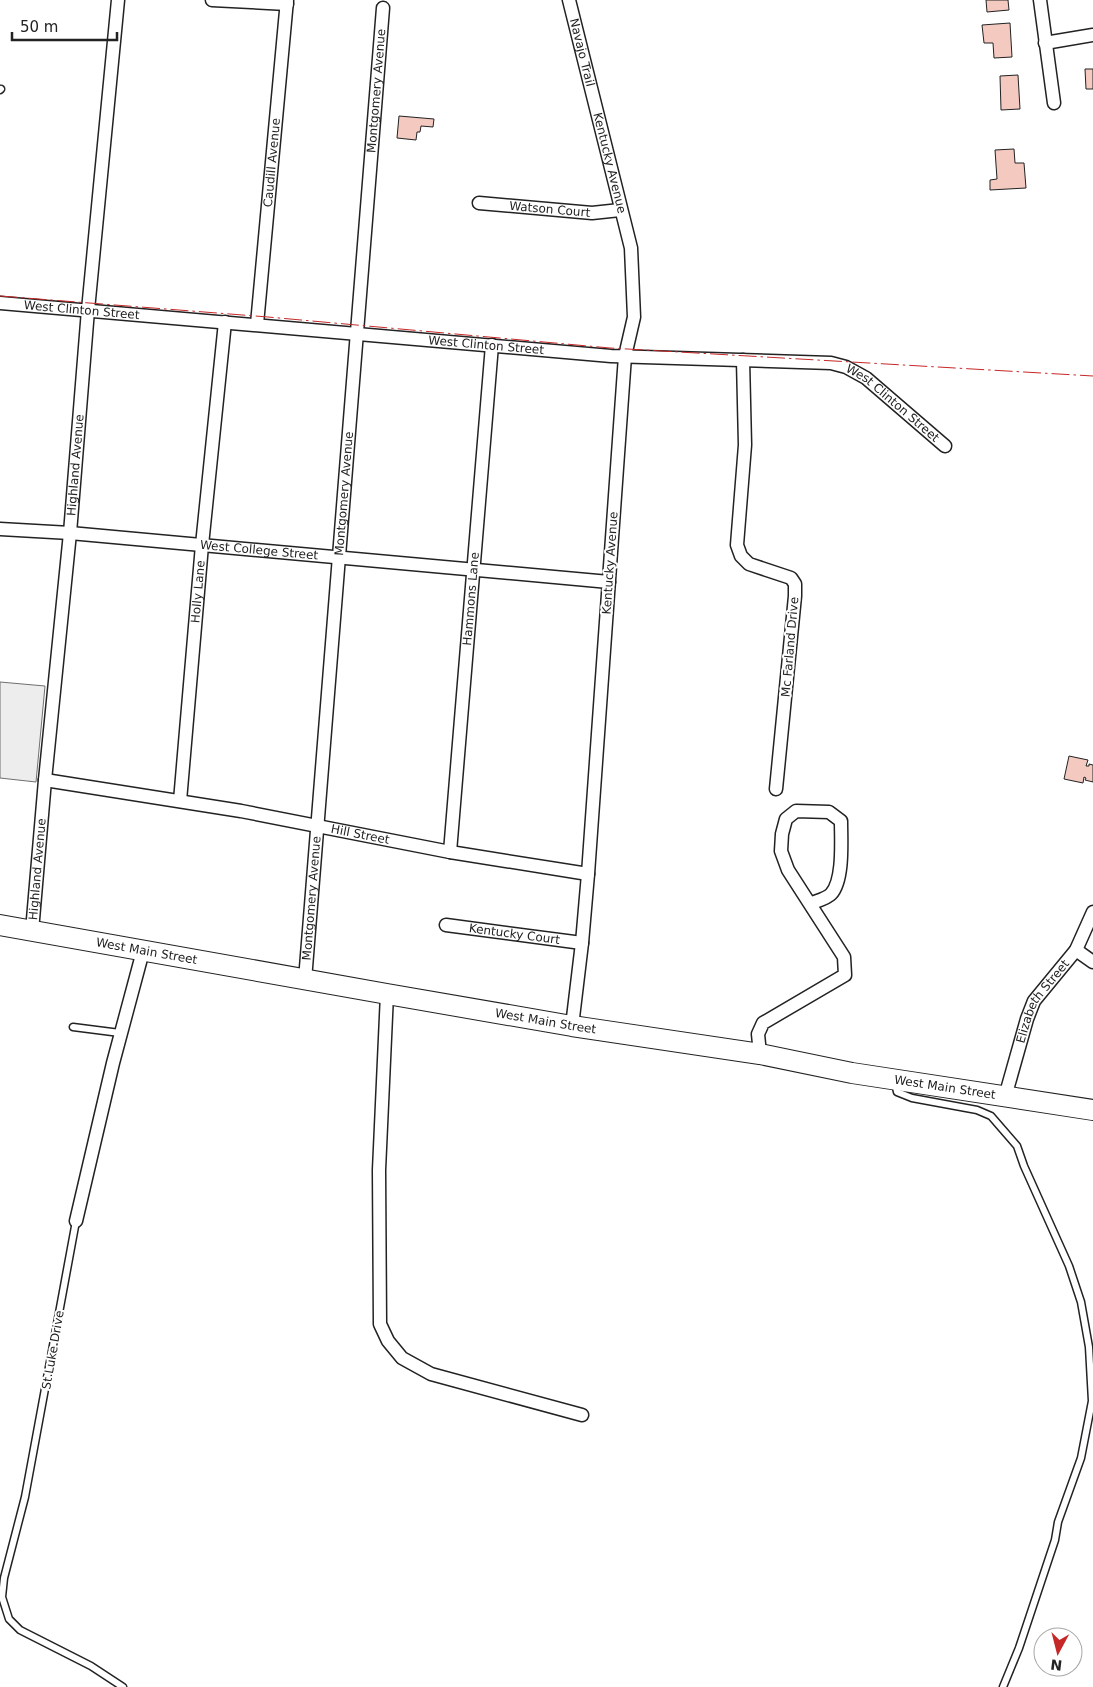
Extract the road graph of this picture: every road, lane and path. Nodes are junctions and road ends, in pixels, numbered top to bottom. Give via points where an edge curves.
1 (118, 0) edge
2 (212, 0) edge
3 (570, 0) edge
4 (1040, 0) edge
5 (287, 2) edge
6 (383, 8) dead end
7 (1093, 35) edge
8 (1045, 43) junction
9 (1054, 103) dead end
10 (595, 104) joint
11 (479, 203) dead end
12 (620, 210) junction
13 (0, 303) edge
14 (88, 310) junction
15 (225, 322) junction
16 (257, 324) junction
17 (357, 333) junction
18 (492, 345) junction
19 (625, 356) junction
20 (743, 360) junction
21 (945, 446) dead end
22 (0, 529) edge
23 (70, 533) junction
24 (202, 545) junction
25 (338, 557) junction
26 (473, 569) junction
27 (609, 582) junction
28 (44, 780) junction
29 (776, 789) dead end
30 (180, 801) junction
31 (317, 827) junction
32 (450, 852) junction
33 (588, 874) junction
34 (810, 904) junction
35 (1093, 912) edge
36 (0, 925) edge
37 (446, 925) dead end
38 (32, 931) junction
39 (582, 943) junction
40 (1076, 950) junction
41 (142, 951) junction
42 (1093, 962) edge
43 (305, 980) junction
44 (387, 994) junction
45 (572, 1026) junction
46 (73, 1027) dead end
47 (120, 1033) junction
48 (760, 1054) junction
49 (894, 1079) junction
50 (1005, 1097) junction
51 (1093, 1110) edge
52 (76, 1221) joint
53 (582, 1415) dead end
54 (124, 1687) edge
55 (1003, 1687) edge

1 - 14 street, Highland Avenue
2 - 5 street
3 - 10 street, Navajo Trail
4 - 8 street
5 - 16 street, Caudill Avenue
6 - 17 street, Montgomery Avenue
7 - 8 street
8 - 9 street
10 - 12 street, Kentucky Avenue
11 - 12 street, Watson Court via 592,213
12 - 19 street, Kentucky Avenue via 631,248 634,317
13 - 14 street, West Clinton Street
14 - 15 street, West Clinton Street
14 - 23 street, Highland Avenue
15 - 16 street, West Clinton Street
15 - 24 street, Holly Lane
16 - 17 street, West Clinton Street
17 - 18 street, West Clinton Street
17 - 25 street, Montgomery Avenue
18 - 19 street, West Clinton Street
18 - 26 street, Hammons Lane
19 - 20 street, West Clinton Street
19 - 27 street, Kentucky Avenue
20 - 21 street, West Clinton Street via 831,363 846,367 866,378
20 - 29 street, Mc Farland Drive via 745,446 737,545 749,564 791,578 796,596
22 - 23 street, West College Street
23 - 24 street, West College Street
23 - 28 street, Highland Avenue
24 - 25 street, West College Street
24 - 30 street, Holly Lane
25 - 26 street, West College Street
25 - 31 street, Montgomery Avenue
26 - 27 street, West College Street
26 - 32 street, Hammons Lane
27 - 33 street, Kentucky Avenue
28 - 30 street, Hill Street
28 - 38 street, Highland Avenue
30 - 31 street, Hill Street
31 - 32 street, Hill Street
31 - 43 street, Montgomery Avenue
32 - 33 street, Hill Street
33 - 39 street, Kentucky Avenue
34 - 34 street via 788,870 781,851 786,819 796,811 829,812 841,821 837,885 830,896
34 - 48 street via 844,957 845,975 763,1023 758,1034
35 - 40 street, Elizabeth Street
36 - 38 main road, West Main Street
37 - 39 street, Kentucky Court
38 - 41 main road, West Main Street
39 - 45 street, Kentucky Avenue
40 - 42 street
40 - 50 street, Elizabeth Street via 1034,1001
41 - 43 main road, West Main Street
41 - 47 street, St Luke Drive
43 - 44 main road, West Main Street
44 - 45 main road, West Main Street
44 - 53 street via 379,1170 380,1324 388,1341 402,1358 431,1374
45 - 48 main road, West Main Street
46 - 47 lane
47 - 52 street, St Luke Drive
48 - 49 main road, West Main Street
49 - 50 main road, West Main Street
49 - 55 lane via 897,1092 912,1098 977,1110 991,1116 1017,1146 1069,1266 1087,1338 1092,1401 1081,1458 1019,1648
50 - 51 main road, West Main Street
52 - 54 lane, St Luke Drive via 25,1497 2,1597 8,1619 20,1630 91,1666

